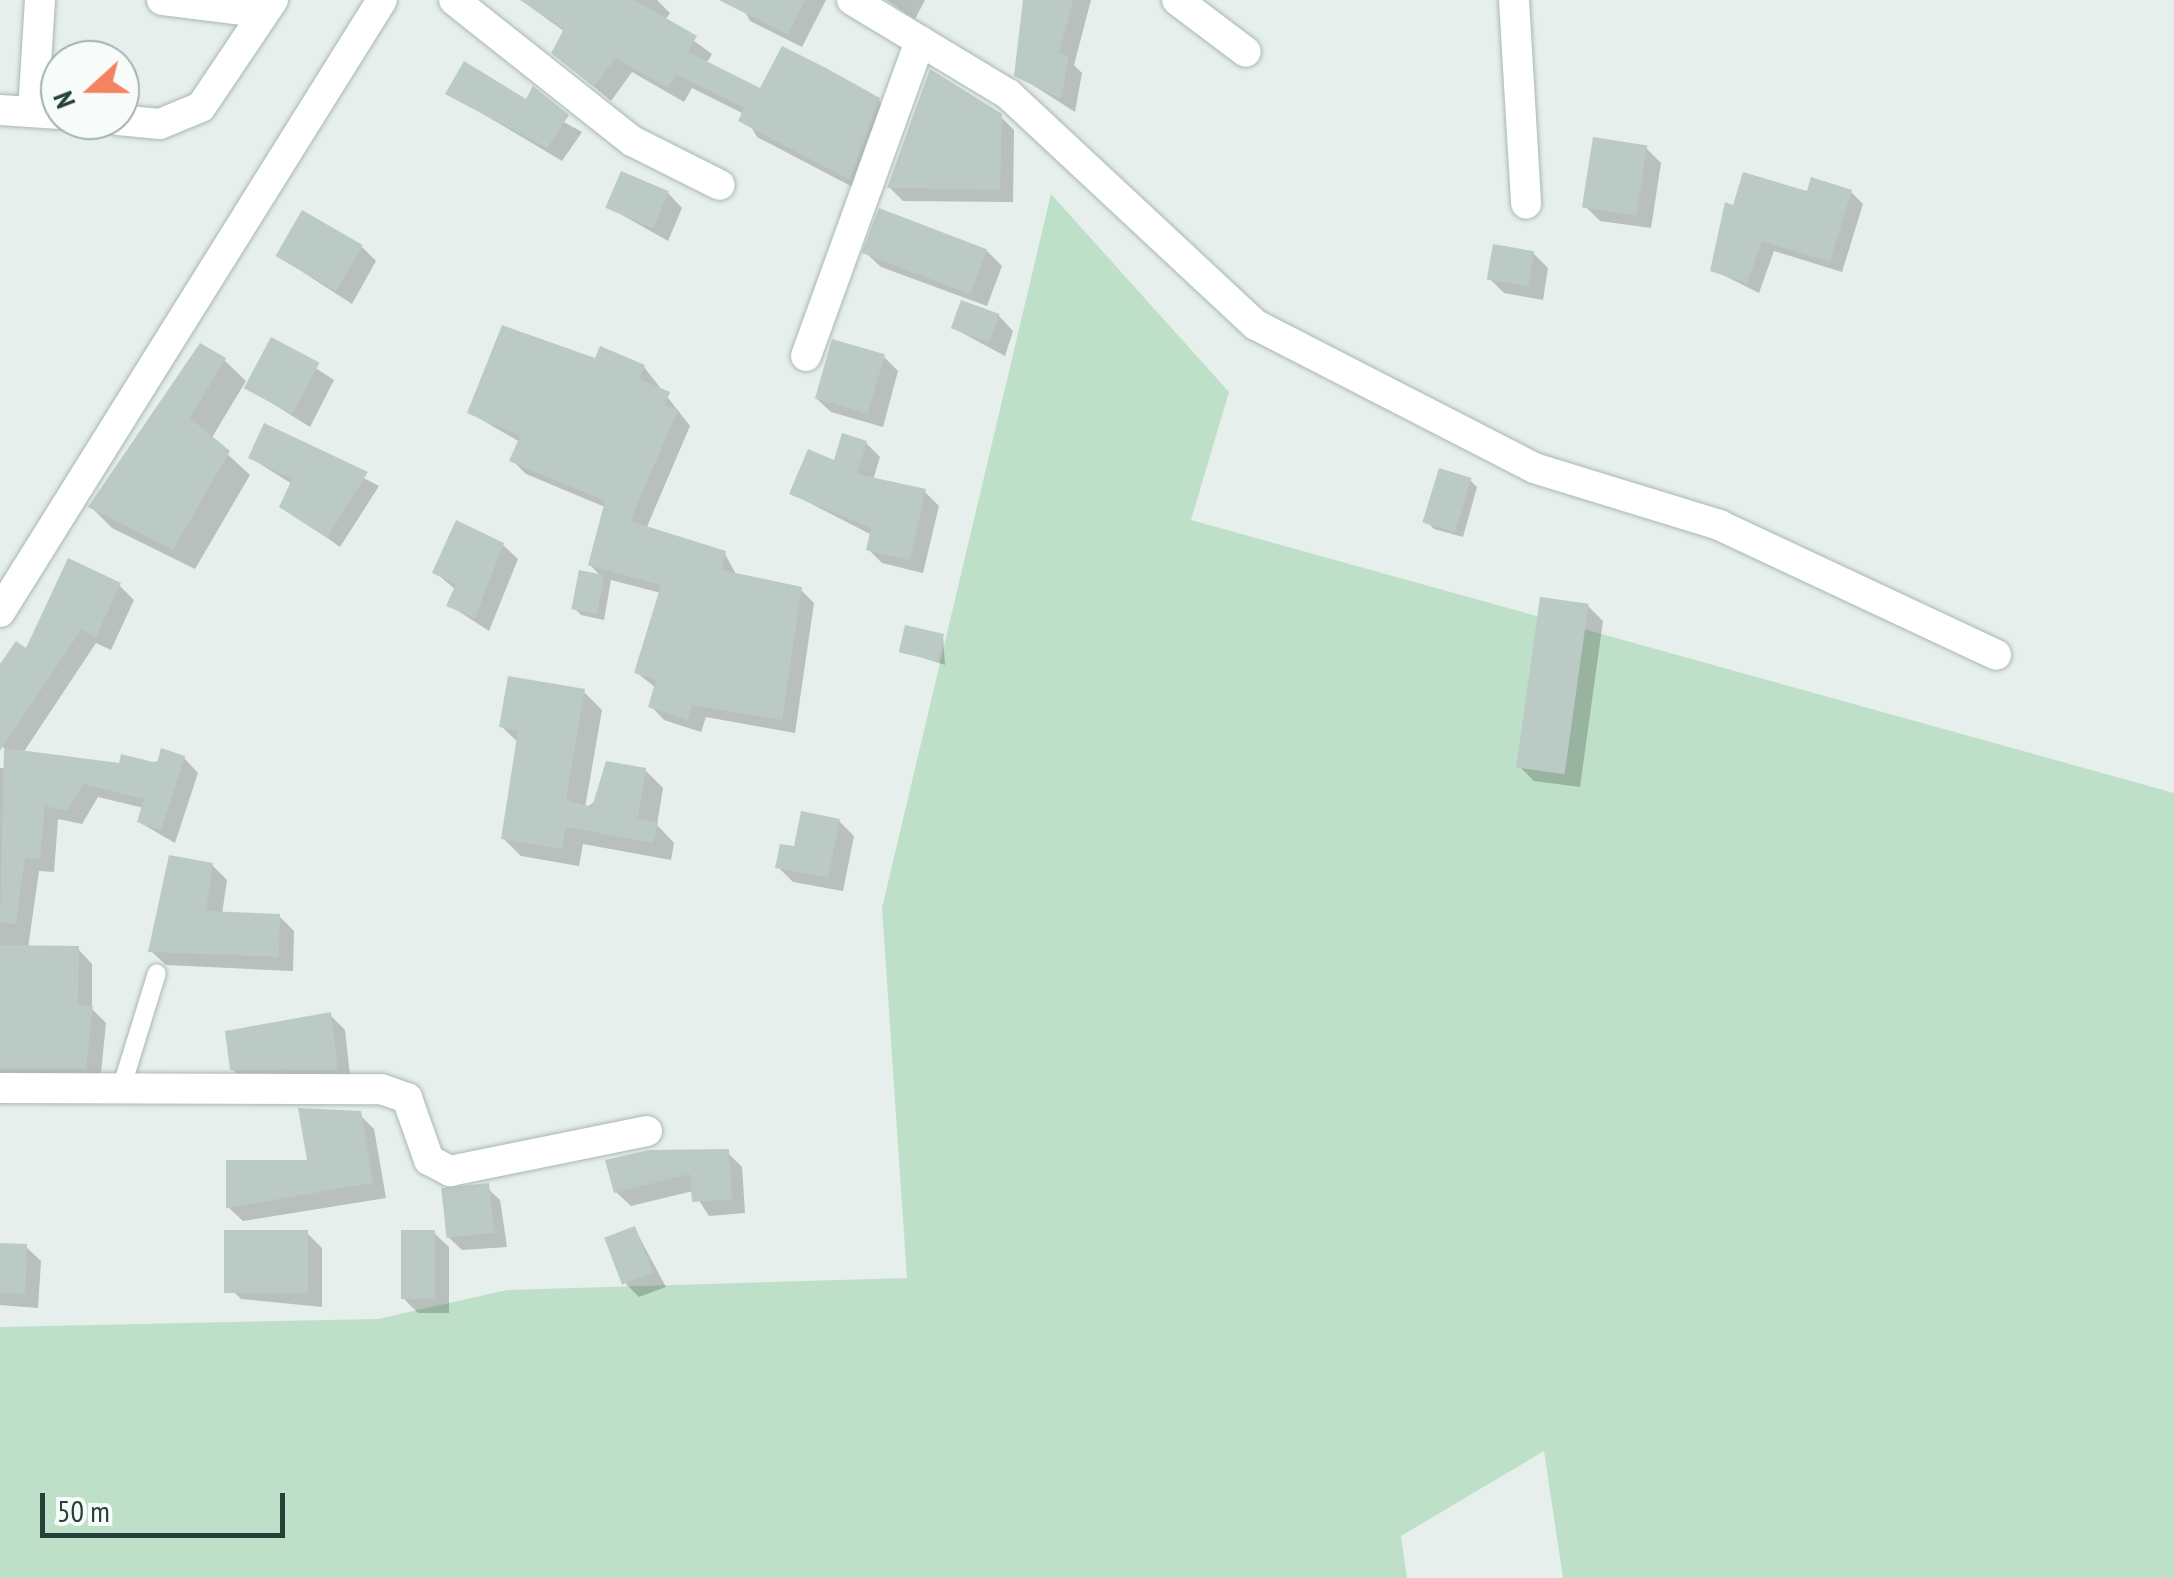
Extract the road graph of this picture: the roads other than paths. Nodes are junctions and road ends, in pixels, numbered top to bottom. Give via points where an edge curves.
1 (40, 0) edge
2 (162, 0) edge
3 (382, 0) edge
4 (454, 0) edge
5 (852, 0) edge
6 (1177, 0) edge
7 (1514, 0) edge
8 (265, 6) edge
9 (42, 40) edge
10 (920, 41) junction
11 (1246, 52) dead end
12 (0, 110) edge
13 (40, 113) edge
14 (140, 122) edge
15 (720, 185) dead end
16 (1526, 204) dead end
17 (806, 356) dead end
18 (0, 612) edge
19 (1996, 655) dead end
20 (157, 973) dead end
21 (0, 1088) edge
22 (121, 1089) junction
23 (647, 1131) dead end

1 - 9 street
2 - 8 street
3 - 18 street
4 - 15 street via 632,141
5 - 10 street
6 - 11 street
7 - 16 street
8 - 14 street via 201,107 160,124
10 - 17 street
10 - 19 street via 1008,94 1256,325 1534,468 1719,525
12 - 13 street
20 - 22 lane
21 - 22 street
22 - 23 street via 381,1088 407,1098 429,1160 450,1171

